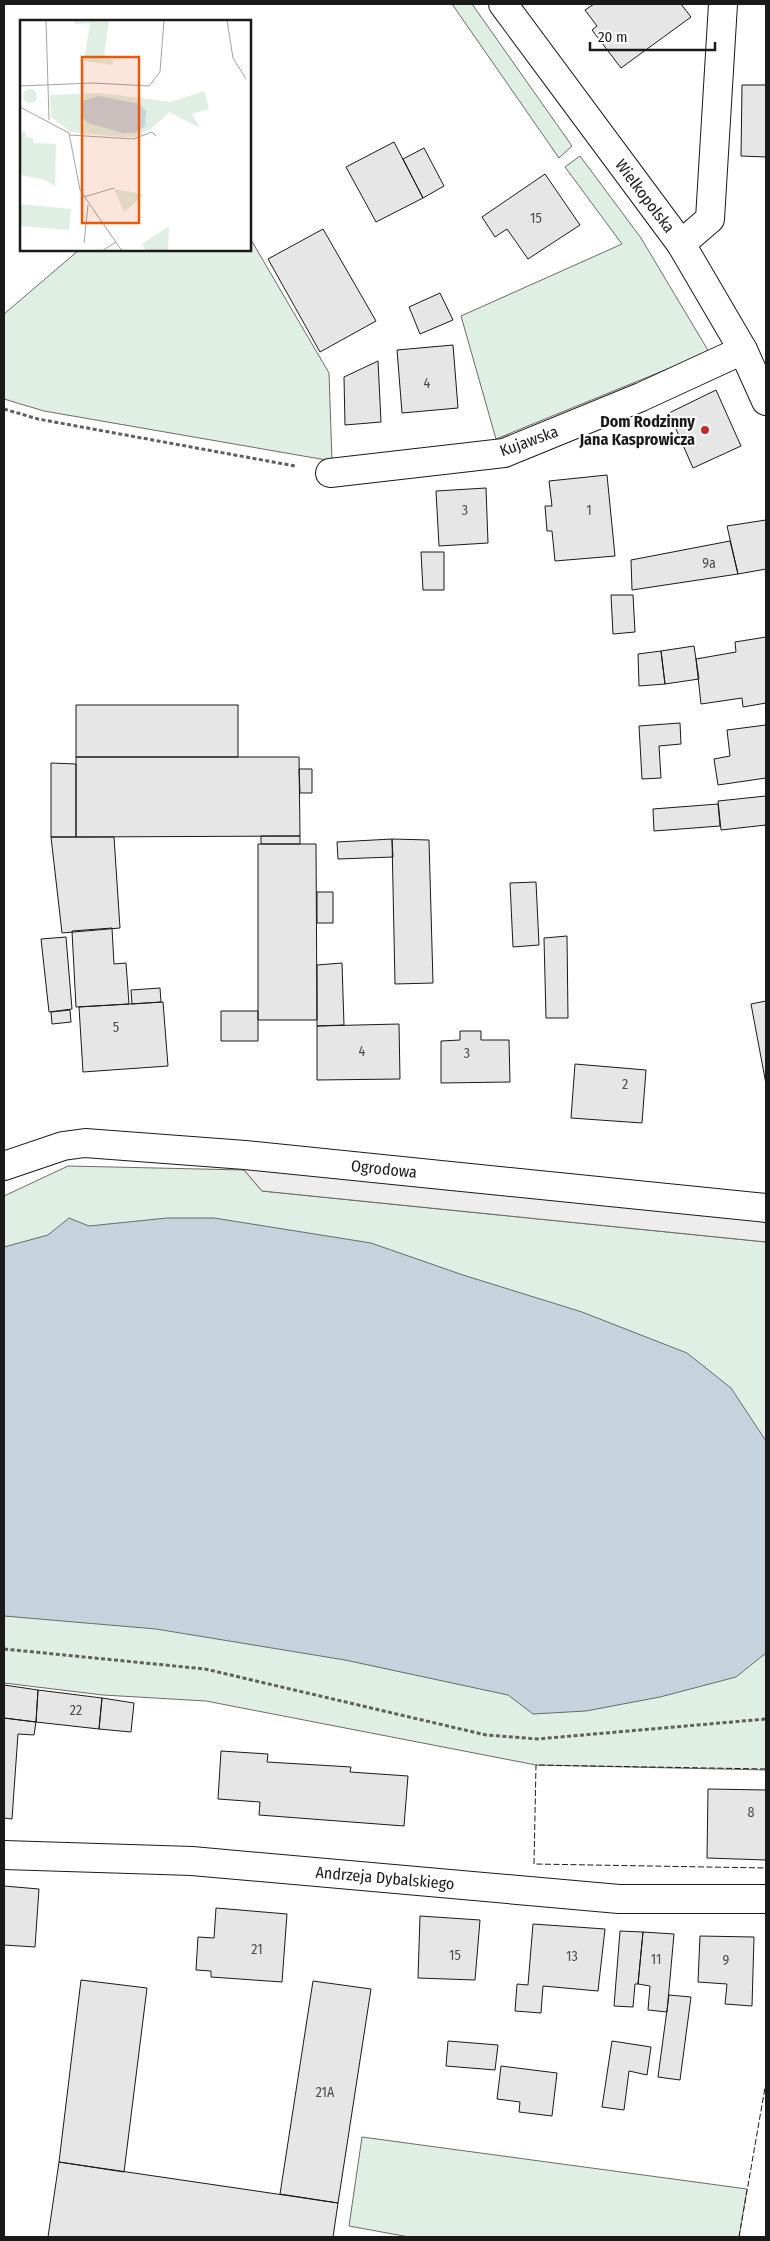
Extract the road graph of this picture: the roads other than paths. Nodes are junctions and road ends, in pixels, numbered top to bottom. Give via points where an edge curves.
1 (502, 4) edge
2 (723, 4) edge
3 (681, 244) junction
4 (743, 350) junction
5 (766, 401) edge
6 (330, 473) road end
7 (4, 1166) edge
8 (766, 1208) edge
9 (4, 1855) edge
10 (766, 1899) edge

1 - 3 street, Wielkopolska
2 - 3 street via 710,219
3 - 4 street, Wielkopolska
4 - 5 street, Wielkopolska
4 - 6 street, Kujawska via 641,397 504,453
7 - 8 street, Ogrodowa via 63,1146 84,1143 245,1154
9 - 10 street, Andrzeja Dybalskiego via 192,1861 620,1899

